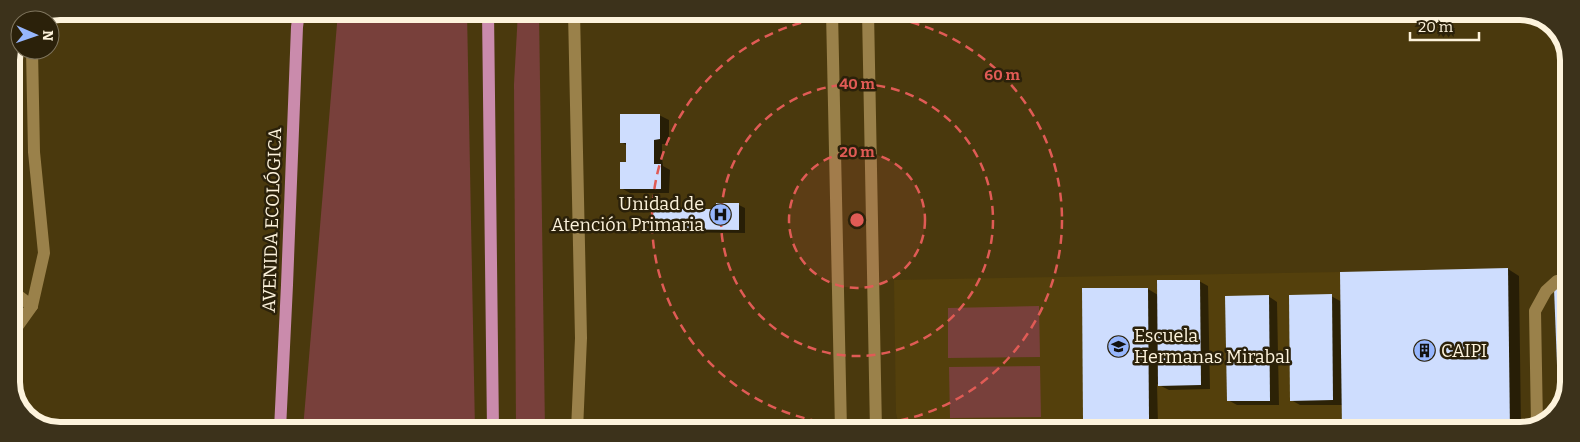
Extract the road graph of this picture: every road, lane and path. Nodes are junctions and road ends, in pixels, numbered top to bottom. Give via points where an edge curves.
1 (298, 20) edge
2 (488, 20) edge
3 (574, 20) edge
4 (832, 20) edge
5 (868, 20) edge
6 (32, 60) edge
7 (1560, 281) edge
8 (20, 297) edge
9 (32, 306) junction
10 (20, 323) edge
11 (1537, 418) edge
12 (280, 422) edge
13 (493, 422) edge
14 (577, 422) edge
15 (841, 422) edge
16 (876, 422) edge

1 - 12 main road, AVENIDA ECOLÓGICA
2 - 13 main road
3 - 14 street via 581,338
4 - 15 street
5 - 16 street
6 - 9 street via 34,152 44,253
7 - 11 street via 1546,291 1534,311
8 - 9 street
9 - 10 street

